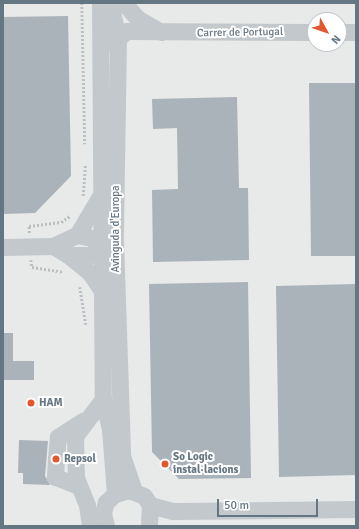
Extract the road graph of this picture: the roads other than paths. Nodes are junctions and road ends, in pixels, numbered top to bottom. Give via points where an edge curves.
1 (100, 3) edge
2 (110, 3) edge
3 (124, 3) edge
4 (307, 32) edge
5 (164, 34) junction
6 (118, 38) junction
7 (102, 120) junction
8 (116, 169) junction
9 (101, 194) junction
10 (77, 235) junction
11 (54, 246) junction
12 (3, 247) edge
13 (100, 248) junction
14 (68, 255) junction
15 (102, 291) junction
16 (116, 334) junction
17 (105, 406) junction
18 (117, 451) junction
19 (134, 491) junction
20 (115, 494) junction
21 (356, 509) edge
22 (150, 517) edge
23 (90, 526) edge
24 (106, 526) edge

1 - 7 street, Avinguda d'Europa
2 - 6 street, Avinguda d'Europa
3 - 5 street via 138,18
4 - 5 street, Carrer de Portugal
5 - 6 street, Carrer de Portugal via 127,31
6 - 7 street via 111,43 109,102
6 - 8 street, Avinguda d'Europa
7 - 9 street, Avinguda d'Europa
8 - 13 street via 108,184 108,241
8 - 16 street, Avinguda d'Europa
9 - 10 street
9 - 13 street, Avinguda d'Europa
10 - 11 street
10 - 13 street via 92,238
11 - 12 street
11 - 14 street
13 - 14 street via 90,256
13 - 15 street, Avinguda d'Europa
13 - 16 street via 108,257 109,328
14 - 15 street via 90,273
15 - 17 street, Avinguda d'Europa
16 - 18 street, Avinguda d'Europa
17 - 18 street, Avinguda d'Europa
17 - 23 street via 58,437 56,477 80,486 88,504
18 - 19 street
18 - 20 street, Avinguda d'Europa
19 - 20 street
19 - 22 street
20 - 24 street via 104,507
21 - 22 street via 173,511

